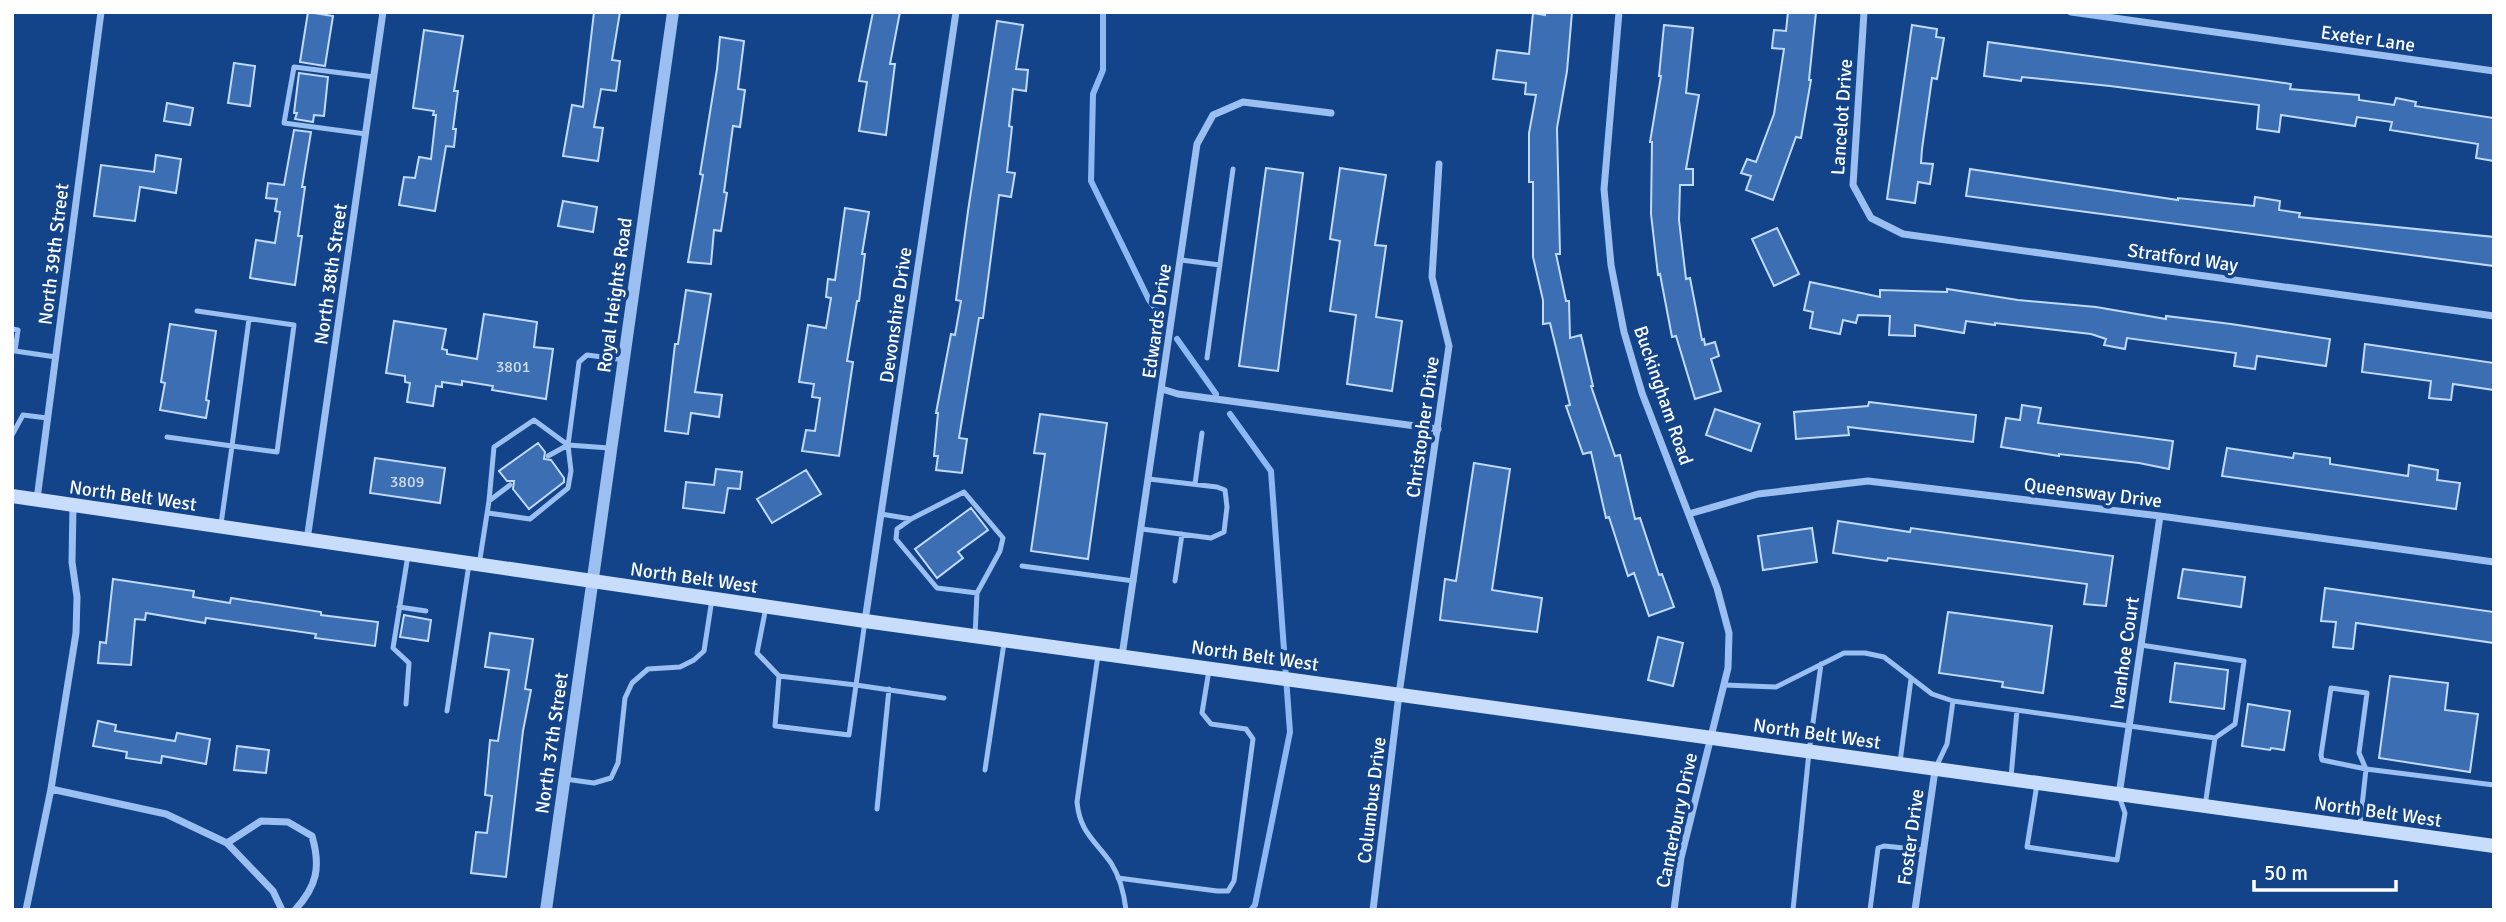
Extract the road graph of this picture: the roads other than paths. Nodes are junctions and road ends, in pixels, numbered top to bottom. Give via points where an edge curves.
1 (101, 12) edge
2 (383, 12) edge
3 (673, 12) edge
4 (956, 12) edge
5 (1619, 12) edge
6 (1864, 12) edge
7 (2071, 12) edge
8 (2494, 71) edge
9 (374, 77) junction
10 (1331, 113) dead end
11 (366, 134) junction
12 (1439, 164) dead end
13 (1233, 169) dead end
14 (1871, 218) joint
15 (1181, 260) junction
16 (1220, 265) junction
17 (197, 311) dead end
18 (2494, 316) edge
19 (249, 320) junction
20 (12, 329) edge
21 (56, 357) junction
22 (1207, 358) dead end
23 (625, 360) junction
24 (1162, 389) junction
25 (47, 418) junction
26 (1438, 429) junction
27 (1202, 433) dead end
28 (12, 435) edge
29 (167, 437) dead end
30 (568, 445) junction
31 (232, 446) junction
32 (612, 448) junction
33 (548, 456) dead end
34 (1149, 480) junction
35 (1195, 484) junction
36 (510, 485) dead end
37 (12, 496) edge
38 (37, 500) junction
39 (489, 501) junction
40 (73, 506) junction
41 (488, 513) junction
42 (881, 514) junction
43 (1689, 514) junction
44 (2160, 516) junction
45 (911, 519) junction
46 (220, 527) junction
47 (1142, 529) junction
48 (1182, 534) junction
49 (307, 540) junction
50 (408, 555) junction
51 (2494, 562) edge
52 (474, 565) junction
53 (1022, 566) dead end
54 (1134, 581) junction
55 (1175, 581) dead end
56 (594, 582) junction
57 (977, 593) junction
58 (712, 599) junction
59 (400, 607) junction
60 (766, 607) junction
61 (426, 611) dead end
62 (865, 621) junction
63 (975, 636) junction
64 (1005, 640) junction
65 (2141, 645) junction
66 (1099, 653) junction
67 (1122, 656) junction
68 (1821, 664) junction
69 (1209, 668) junction
70 (779, 676) junction
71 (1911, 679) junction
72 (856, 685) junction
73 (1724, 685) junction
74 (889, 689) junction
75 (1399, 694) junction
76 (944, 698) dead end
77 (1953, 701) junction
78 (406, 704) dead end
79 (2017, 710) junction
80 (447, 711) dead end
81 (2129, 726) junction
82 (1710, 737) junction
83 (2215, 738) junction
84 (1809, 751) junction
85 (1900, 765) junction
86 (2366, 769) junction
87 (985, 770) dead end
88 (1935, 770) junction
89 (565, 779) junction
90 (2011, 780) junction
91 (2036, 784) junction
92 (2494, 785) edge
93 (51, 789) junction
94 (2118, 795) junction
95 (2205, 807) junction
96 (877, 809) dead end
97 (2360, 828) junction
98 (227, 843) junction
99 (2494, 846) edge
100 (1924, 850) junction
101 (1118, 878) junction
102 (26, 910) edge
103 (282, 910) edge
104 (295, 910) edge
105 (546, 910) edge
106 (1126, 910) edge
107 (1373, 910) edge
108 (1674, 910) edge
109 (1793, 910) edge
110 (1871, 910) edge
111 (1915, 910) edge

1 - 21 street, North 39th Street
2 - 9 street, North 38th Street
3 - 23 street, Royal Heights Road
4 - 42 street, Devonshire Drive
5 - 43 street, Buckingham Road via 1604,189 1611,265 1642,393
6 - 14 street, Lancelot Drive via 1853,185
7 - 8 street, Exeter Lane
9 - 11 street, North 38th Street
9 - 11 lane via 294,67 284,123
10 - 15 street, Edwards Drive via 1243,102 1213,115 1197,144
11 - 49 street, North 38th Street
12 - 26 street, Christopher Drive via 1432,277 1449,346
13 - 16 lane
14 - 18 street, Stratford Way via 1903,234
15 - 16 lane
15 - 24 street, Edwards Drive
16 - 22 lane
17 - 19 lane
19 - 31 lane
19 - 31 lane via 294,325 277,452
20 - 21 lane via 18,330 15,351
21 - 25 street, North 39th Street
23 - 30 lane via 587,355 579,362
23 - 32 street, Royal Heights Road
24 - 26 street
24 - 34 street, Edwards Drive
25 - 28 lane via 23,415
25 - 38 street, North 39th Street
26 - 75 street, Christopher Drive
27 - 35 lane
29 - 31 lane
30 - 32 lane
30 - 33 lane
30 - 39 lane via 534,420 494,447
30 - 41 lane via 568,488 530,519
31 - 46 lane
32 - 56 street, Royal Heights Road
34 - 35 lane
34 - 47 street, Edwards Drive
35 - 48 lane via 1225,491 1223,532 1211,538
36 - 39 lane
37 - 38 main road, North Belt West
38 - 40 main road, North Belt West
39 - 41 lane
40 - 46 main road, North Belt West
40 - 93 street via 76,632
41 - 52 lane
42 - 45 lane
42 - 62 street, Devonshire Drive
43 - 44 street, Queensway Drive via 1758,495 1868,481
43 - 73 street, Buckingham Road via 1729,633
44 - 51 street, Queensway Drive
44 - 65 street, Ivanhoe Court
45 - 57 lane via 897,529 895,539 937,588
45 - 57 lane via 964,492 1003,538
46 - 49 main road, North Belt West
47 - 48 lane
47 - 54 street, Edwards Drive
48 - 55 lane
49 - 50 main road, North Belt West
50 - 52 main road, North Belt West
50 - 59 lane
52 - 56 main road, North Belt West
52 - 80 lane
53 - 54 lane
54 - 67 street, Edwards Drive
56 - 58 main road, North Belt West
56 - 89 street, North 37th Street
57 - 63 lane
58 - 60 main road, North Belt West
58 - 89 lane via 704,651 680,667 648,669 632,683 625,698 618,763 611,778 594,783
59 - 61 lane
59 - 78 lane via 393,648 409,663
60 - 62 main road, North Belt West
60 - 70 lane via 757,653
62 - 63 main road, North Belt West
62 - 72 lane
63 - 64 main road, North Belt West
64 - 66 main road, North Belt West
64 - 87 lane
65 - 81 street, Ivanhoe Court
65 - 83 lane via 2244,661 2235,724
66 - 67 main road, North Belt West
66 - 101 lane via 1078,820
67 - 69 main road, North Belt West
68 - 71 lane via 1844,653 1865,653 1884,657
68 - 73 lane via 1776,687
68 - 84 lane
69 - 75 main road, North Belt West
69 - 101 lane via 1202,713 1211,724 1245,729 1253,739 1234,881 1228,891
70 - 72 lane
70 - 72 lane via 775,726 849,735
71 - 77 lane via 1932,694
71 - 85 lane
72 - 74 lane
73 - 82 street, Buckingham Road
74 - 76 lane
74 - 96 lane
75 - 82 main road, North Belt West
75 - 107 street, Columbus Drive
77 - 79 lane
77 - 88 lane via 1947,744
79 - 81 lane
79 - 90 lane
81 - 83 lane
81 - 94 street, Ivanhoe Court
82 - 84 main road, North Belt West
82 - 108 street, Canterbury Drive via 1681,858
83 - 95 lane
84 - 85 main road, North Belt West
84 - 109 lane
85 - 88 main road, North Belt West
86 - 86 lane via 2322,760 2330,688 2367,693 2359,752
86 - 92 lane
86 - 97 lane
88 - 90 main road, North Belt West
88 - 100 street, Foster Drive
89 - 105 street, North 37th Street
90 - 91 main road, North Belt West
91 - 94 main road, North Belt West
91 - 94 lane via 2027,847 2117,860 2125,813
93 - 98 street via 166,814
93 - 102 street
94 - 95 main road, North Belt West
95 - 97 main road, North Belt West
97 - 99 main road, North Belt West
98 - 103 street via 273,891
98 - 104 street via 261,821 288,822 312,836 318,856 315,877
100 - 110 lane via 1878,848
100 - 111 street, Foster Drive
101 - 106 lane

